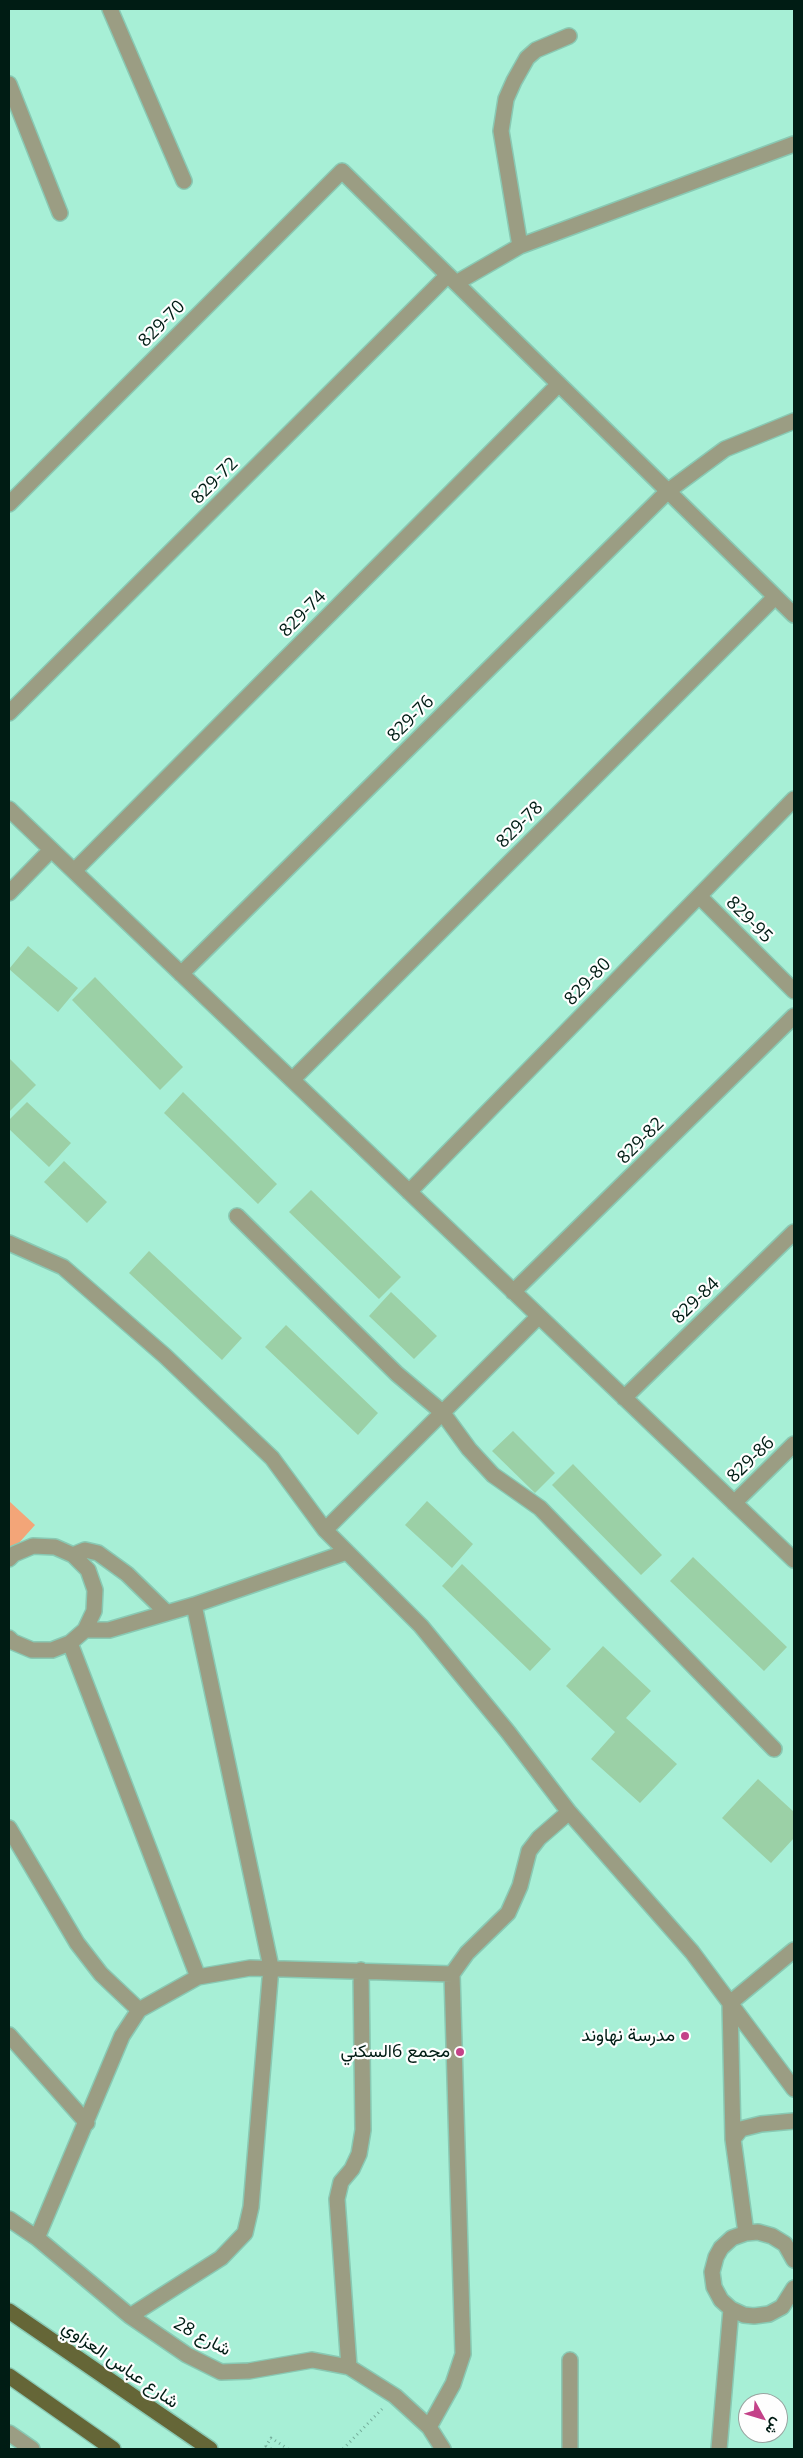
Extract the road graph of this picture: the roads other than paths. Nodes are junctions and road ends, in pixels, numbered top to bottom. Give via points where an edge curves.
1 (110, 9) edge
2 (569, 36) dead end
3 (9, 84) edge
4 (794, 144) edge
5 (184, 181) dead end
6 (60, 213) dead end
7 (520, 246) junction
8 (452, 279) junction
9 (559, 384) junction
10 (794, 421) edge
11 (668, 491) junction
12 (9, 504) edge
13 (775, 596) junction
14 (794, 615) edge
15 (9, 713) edge
16 (794, 799) edge
17 (9, 809) edge
18 (51, 850) junction
19 (74, 871) junction
20 (9, 893) edge
21 (699, 896) junction
22 (181, 974) junction
23 (794, 991) edge
24 (794, 1016) edge
25 (292, 1080) junction
26 (409, 1192) junction
27 (237, 1216) dead end
28 (794, 1232) edge
29 (9, 1243) edge
30 (514, 1292) junction
31 (539, 1316) junction
32 (624, 1398) junction
33 (442, 1412) junction
34 (794, 1444) edge
35 (734, 1503) junction
36 (325, 1530) junction
37 (347, 1552) junction
38 (74, 1555) junction
39 (9, 1560) edge
40 (794, 1560) edge
41 (194, 1605) junction
42 (167, 1613) junction
43 (85, 1630) junction
44 (9, 1638) edge
45 (70, 1643) junction
46 (774, 1749) dead end
47 (569, 1812) junction
48 (9, 1828) edge
49 (794, 1950) edge
50 (271, 1967) junction
51 (361, 1970) junction
52 (452, 1974) junction
53 (198, 1977) junction
54 (730, 2003) junction
55 (138, 2010) junction
56 (9, 2035) edge
57 (794, 2089) edge
58 (794, 2121) edge
59 (87, 2123) junction
60 (733, 2139) junction
61 (9, 2219) edge
62 (746, 2232) junction
63 (37, 2238) junction
64 (789, 2239) edge
65 (794, 2260) edge
66 (794, 2288) edge
67 (731, 2309) junction
68 (9, 2311) edge
69 (130, 2316) junction
70 (570, 2360) dead end
71 (349, 2367) junction
72 (9, 2376) edge
73 (429, 2427) junction
74 (9, 2433) edge
75 (32, 2449) edge
76 (113, 2449) edge
77 (210, 2449) edge
78 (443, 2449) edge
79 (570, 2449) edge
80 (719, 2449) edge

1 - 5 street
2 - 7 street via 536,50 527,58 506,100 501,131
3 - 6 street
4 - 7 street, 829-72
7 - 8 street, 829-72
8 - 9 street
8 - 12 street, 829-70 via 342,171
8 - 15 street, 829-72
9 - 11 street
9 - 19 street, 829-74
10 - 11 street, 829-76 via 724,449
11 - 13 street
11 - 22 street, 829-76
13 - 14 street
13 - 25 street, 829-78
16 - 21 street, 829-80
17 - 18 street
18 - 19 street
18 - 20 street
19 - 22 street
21 - 23 street, 829-95
21 - 26 street, 829-80
22 - 25 street
24 - 30 street, 829-82
25 - 26 street
26 - 30 street
27 - 33 street via 396,1374
28 - 32 street, 829-84
29 - 36 street via 63,1267 165,1356 272,1458
30 - 31 street
31 - 32 street
31 - 33 street
32 - 35 street
33 - 36 street
33 - 46 street via 493,1475 540,1508
34 - 35 street, 829-86
35 - 40 street
36 - 37 street
37 - 41 street
37 - 47 street via 421,1626
38 - 39 street via 55,1547 34,1546 14,1554
38 - 42 street via 85,1550 98,1553 127,1574
38 - 43 street via 88,1570 95,1590 94,1611
41 - 42 street
41 - 50 street
42 - 43 street via 109,1630
43 - 45 street
44 - 45 street via 32,1650 52,1650
45 - 53 street
47 - 52 street via 539,1838 529,1852 520,1886 508,1913 467,1953
47 - 54 street via 692,1952
48 - 55 street via 77,1943 101,1974
49 - 54 street
50 - 51 street
50 - 53 street
50 - 69 street via 251,2207 244,2233 221,2258
51 - 52 street
51 - 71 street via 363,2130 359,2154 341,2182 337,2199
52 - 73 street via 463,2354 452,2384
53 - 55 street
54 - 57 street
54 - 60 street
55 - 59 street via 122,2036
56 - 59 street
58 - 60 street via 741,2129
59 - 63 street
60 - 62 street
61 - 63 street, شارع 28
62 - 64 street
62 - 67 street via 732,2238 722,2248 712,2272 714,2287
63 - 69 street, شارع 28
64 - 65 street
66 - 67 street via 782,2307 769,2314 744,2315
67 - 80 street
68 - 77 main road, شارع عباس العزاوي
69 - 71 street, شارع 28 via 187,2355 222,2372 249,2371 312,2360
70 - 79 street
71 - 73 street, شارع 28 via 395,2396
72 - 76 main road
73 - 78 street, شارع 28
74 - 75 street

